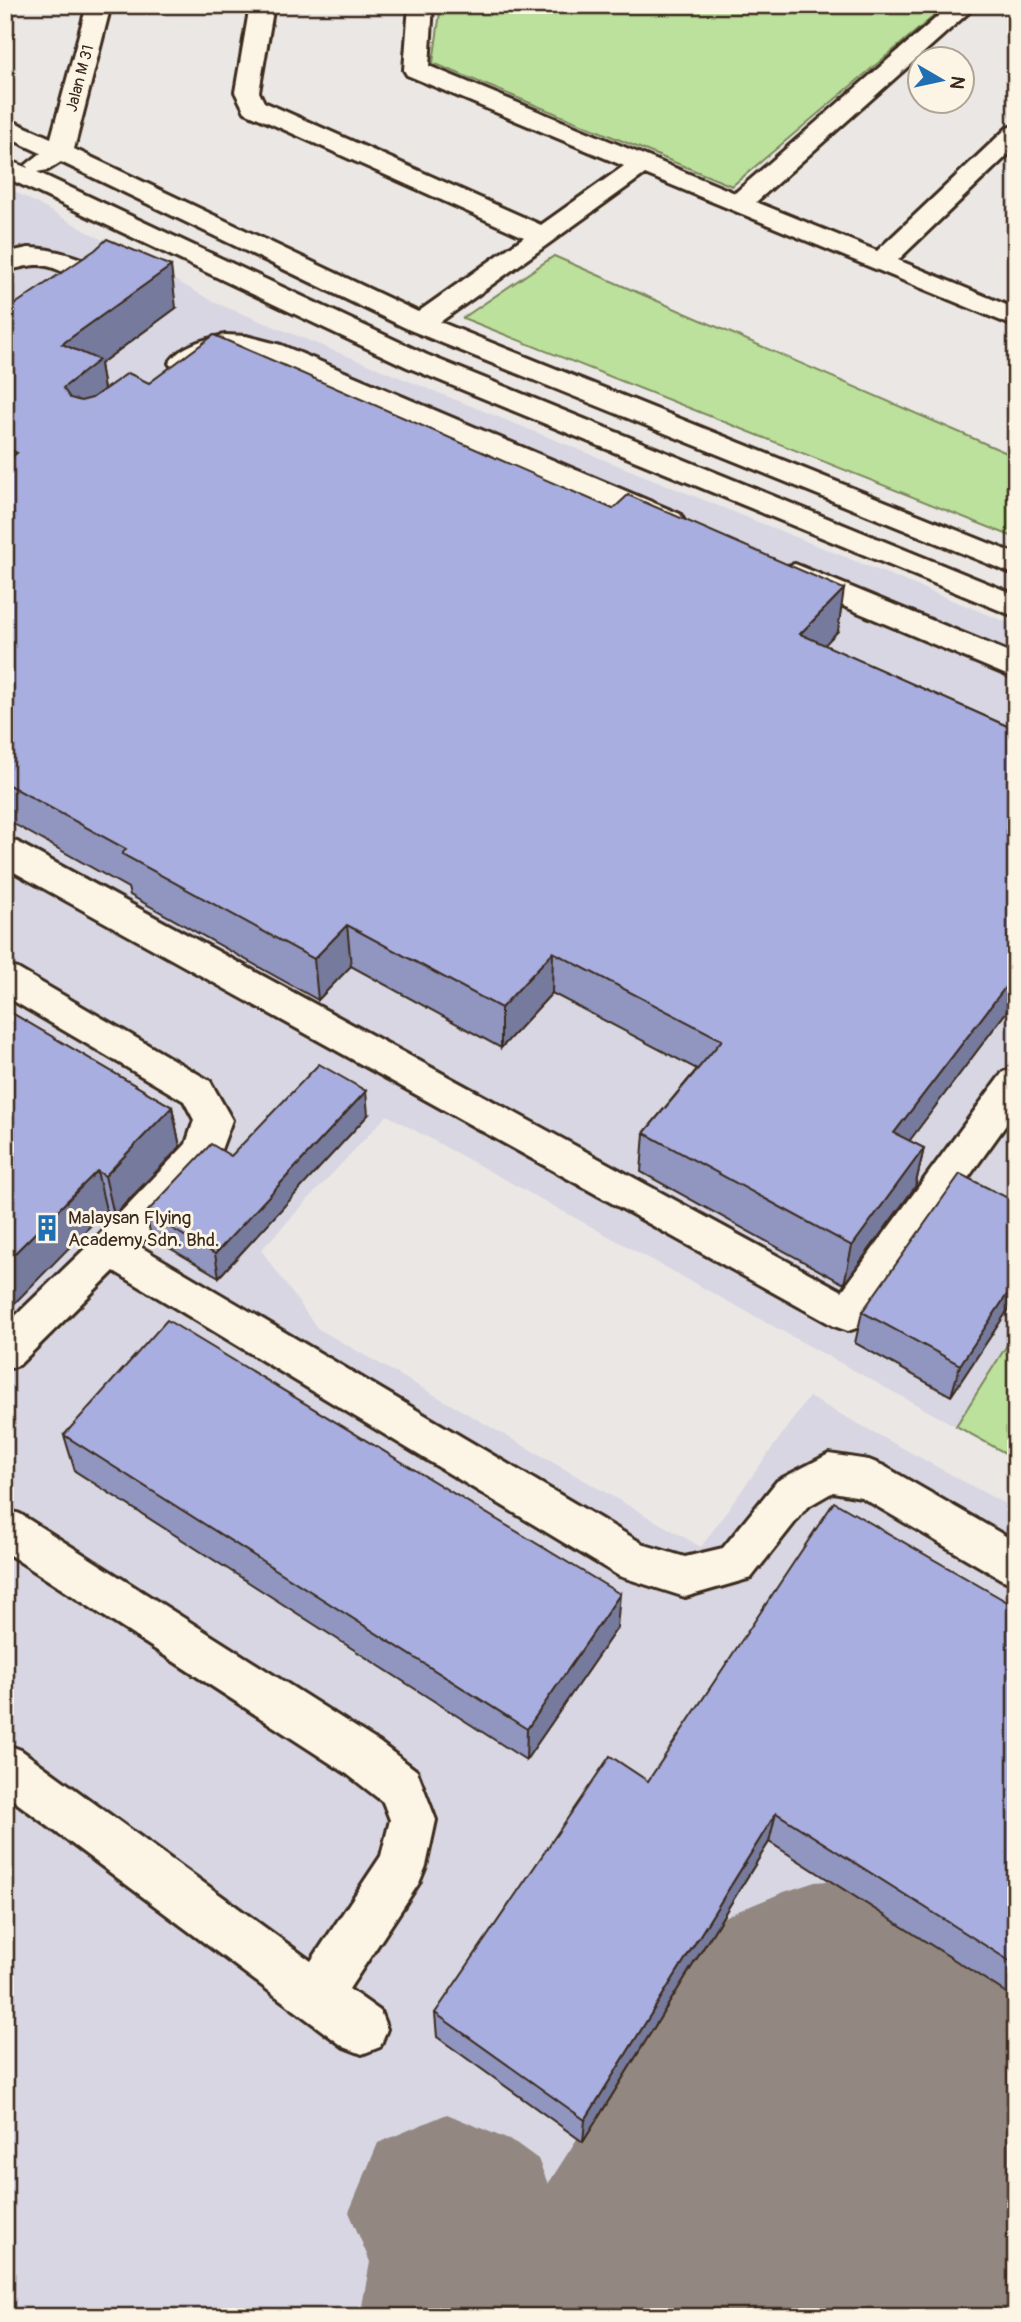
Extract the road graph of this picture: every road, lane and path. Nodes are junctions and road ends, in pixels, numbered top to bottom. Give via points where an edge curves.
1 (99, 5) edge
2 (262, 5) edge
3 (421, 5) edge
4 (965, 5) edge
5 (5, 126) edge
6 (1016, 133) edge
7 (60, 152) junction
8 (643, 164) junction
9 (11, 177) edge
10 (738, 204) junction
11 (543, 236) junction
12 (880, 262) junction
13 (5, 263) edge
14 (1016, 319) edge
15 (420, 324) junction
16 (5, 344) edge
17 (162, 379) edge
18 (695, 531) edge
19 (772, 564) edge
20 (1016, 565) edge
21 (1016, 607) edge
22 (1016, 668) edge
23 (5, 851) edge
24 (5, 979) edge
25 (1016, 1082) edge
26 (111, 1249) junction
27 (5, 1353) edge
28 (5, 1528) edge
29 (1016, 1565) edge
30 (5, 1766) edge
31 (317, 1995) junction
32 (362, 2029) dead end

1 - 7 street, Jalan M 31
2 - 11 street via 247,92 254,107
3 - 8 street via 416,70
4 - 10 street
5 - 7 street
6 - 12 street
7 - 9 street
7 - 15 street
8 - 10 street
8 - 11 street
9 - 21 street via 417,362
10 - 12 street
11 - 15 street
12 - 14 street
13 - 16 street via 29,255 53,256 93,276 90,284
15 - 20 street
17 - 18 street via 204,349 242,342
19 - 22 street
23 - 25 street via 848,1314
24 - 26 street via 197,1091 214,1120 202,1152
26 - 27 street
26 - 29 street via 634,1562 685,1577 736,1564 792,1494 829,1473 869,1479
28 - 31 street via 401,1787 412,1820 402,1866
30 - 31 street
31 - 32 street

